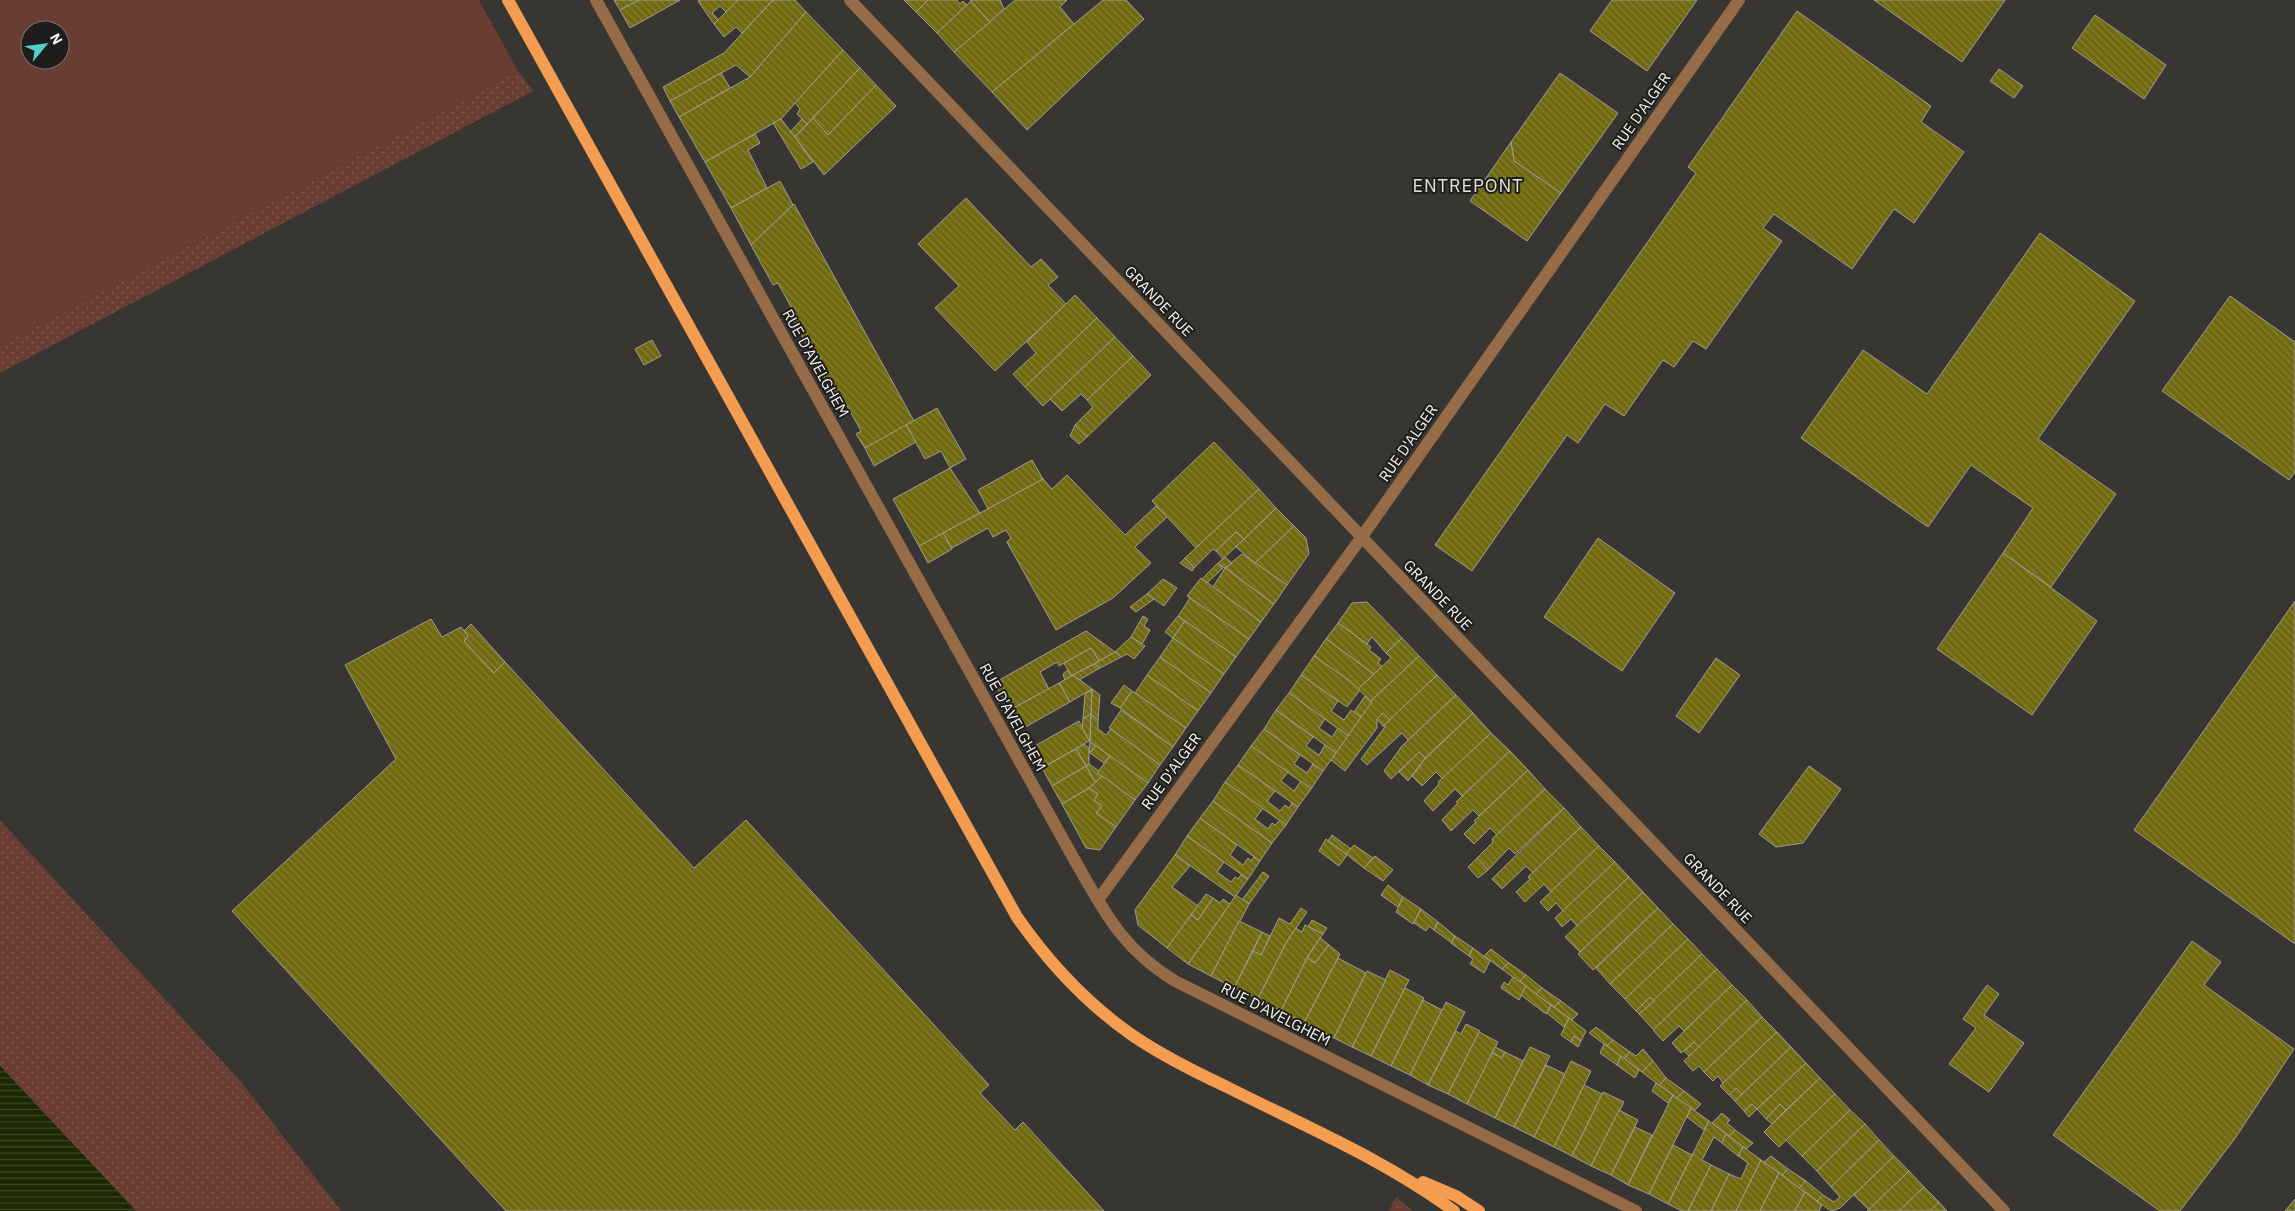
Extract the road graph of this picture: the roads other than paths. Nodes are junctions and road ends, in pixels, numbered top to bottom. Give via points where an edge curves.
1 (508, 0) edge
2 (596, 0) edge
3 (850, 0) edge
4 (1739, 0) edge
5 (1362, 538) junction
6 (1098, 900) junction
7 (1372, 1160) junction
8 (1454, 1211) edge
9 (1479, 1211) edge
10 (1636, 1211) edge
11 (2004, 1211) edge

1 - 7 main road via 1012,908 1034,941 1072,985 1132,1035 1194,1071
2 - 6 street, RUE D'AVELGHEM
3 - 5 street, GRANDE RUE
4 - 5 street, RUE D'ALGER
5 - 6 street, RUE D'ALGER
5 - 11 street, GRANDE RUE
6 - 10 street, RUE D'AVELGHEM via 1127,944 1175,981
7 - 8 main road via 1422,1188
7 - 9 main road via 1456,1196

